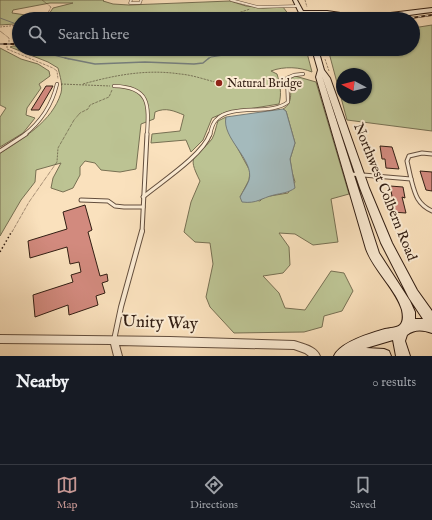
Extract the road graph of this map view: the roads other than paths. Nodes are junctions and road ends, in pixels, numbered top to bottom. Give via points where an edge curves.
1 (131, 0) edge
2 (141, 0) edge
3 (231, 0) edge
4 (295, 0) edge
5 (301, 0) edge
6 (297, 6) junction
7 (432, 10) edge
8 (302, 12) joint
9 (414, 12) edge
10 (316, 56) edge
11 (320, 70) junction
12 (304, 74) dead end
13 (57, 84) road end
14 (114, 86) road end
15 (0, 151) edge
16 (432, 154) edge
17 (349, 174) junction
18 (361, 174) junction
19 (410, 178) junction
20 (143, 197) junction
21 (81, 200) dead end
22 (143, 207) junction
23 (432, 211) edge
24 (432, 321) edge
25 (432, 327) edge
26 (403, 330) junction
27 (0, 339) edge
28 (114, 340) junction
29 (118, 356) edge
30 (316, 356) edge
31 (340, 356) edge
32 (348, 356) edge
33 (384, 356) edge
34 (403, 356) edge

1 - 2 lane via 133,4 140,3
3 - 6 lane via 258,7
4 - 6 main road
5 - 8 main road via 304,9
6 - 8 main road
7 - 9 main road
10 - 11 main road, Northwest Colbern Road
11 - 17 main road, Northwest Colbern Road via 319,77
11 - 18 main road, Northwest Colbern Road via 327,78
12 - 20 lane via 287,78 288,102 282,107 233,113 218,118 213,123 207,140
13 - 15 lane via 53,100 38,122 29,132
14 - 20 lane via 136,88 145,99 148,116
16 - 19 lane via 409,156 407,161
17 - 18 lane
17 - 26 main road, Northwest Colbern Road via 375,257 408,309 409,320
18 - 19 lane
18 - 24 main road, Northwest Colbern Road via 396,261 412,293
19 - 23 lane via 417,202 423,208
20 - 22 lane
21 - 22 lane via 108,201 117,207
22 - 28 lane via 142,231
25 - 26 main road via 420,324
26 - 31 main road via 351,348
26 - 34 main road, Northwest Colbern Road via 399,341
27 - 28 street, Unity Way
28 - 29 street
28 - 30 street, Unity Way via 294,345 307,349
32 - 33 main road

